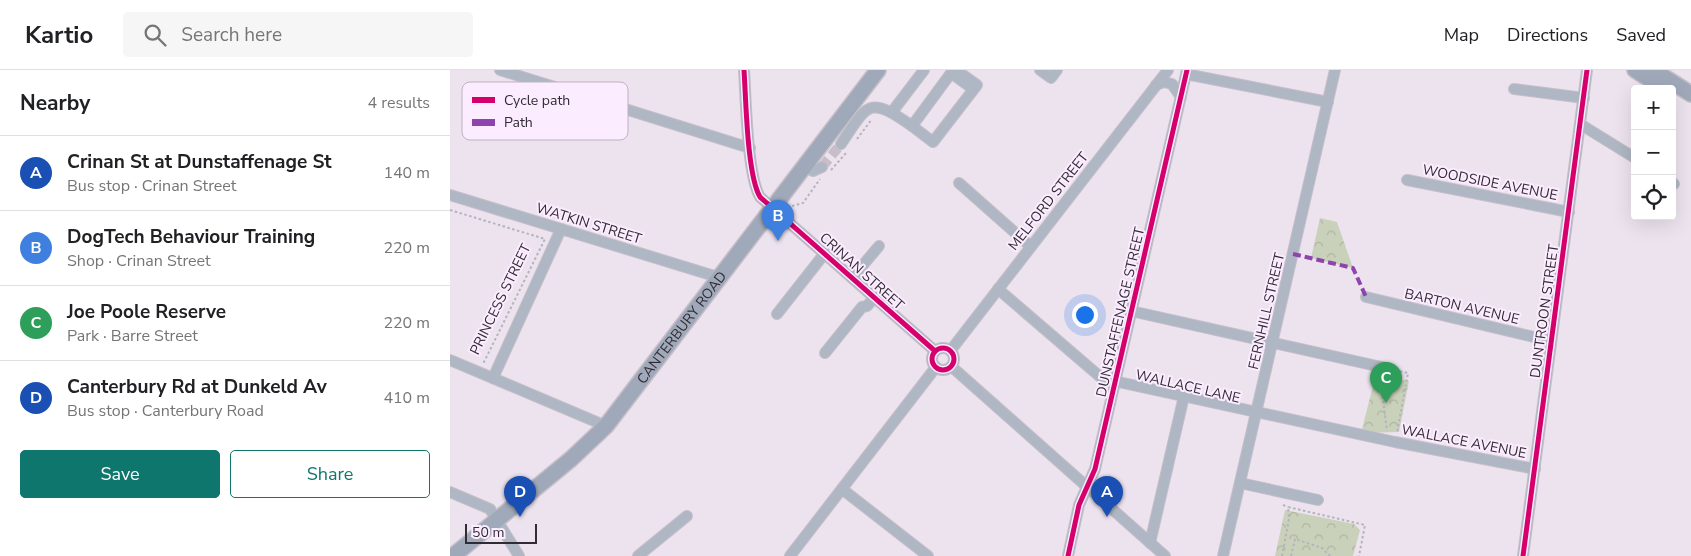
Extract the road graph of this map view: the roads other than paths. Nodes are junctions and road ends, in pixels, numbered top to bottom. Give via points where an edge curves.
1 (500, 70) edge
2 (744, 70) edge
3 (878, 70) edge
4 (924, 70) edge
5 (1040, 70) edge
6 (1057, 70) edge
7 (1168, 70) edge
8 (1336, 70) edge
9 (1588, 70) edge
10 (1635, 70) edge
11 (1653, 70) edge
12 (952, 71) edge
13 (1186, 71) edge
14 (538, 82) edge
15 (1670, 83) edge
16 (1156, 85) junction
17 (1514, 89) dead end
18 (1691, 94) edge
19 (1182, 97) junction
20 (1584, 98) junction
21 (1328, 102) junction
22 (1691, 105) edge
23 (628, 110) edge
24 (892, 112) junction
25 (1580, 124) junction
26 (912, 130) junction
27 (845, 146) tunnel mouth
28 (750, 148) junction
29 (1631, 156) edge
30 (806, 165) junction
31 (824, 171) road end
32 (1407, 180) dead end
33 (959, 182) dead end
34 (450, 195) edge
35 (774, 208) junction
36 (1568, 212) junction
37 (561, 229) junction
38 (879, 246) dead end
39 (1030, 246) junction
40 (825, 253) junction
41 (721, 278) junction
42 (852, 278) junction
43 (998, 289) junction
44 (1366, 297) dead end
45 (871, 302) junction
46 (1131, 311) junction
47 (777, 314) dead end
48 (1551, 341) junction
49 (1273, 342) junction
50 (935, 350) junction
51 (951, 350) junction
52 (825, 353) dead end
53 (450, 360) edge
54 (952, 366) junction
55 (936, 367) junction
56 (1382, 367) road end
57 (493, 378) junction
58 (1114, 381) junction
59 (1184, 396) junction
60 (1256, 413) junction
61 (606, 426) junction
62 (1392, 442) joint
63 (1535, 469) junction
64 (1240, 483) junction
65 (1087, 488) junction
66 (842, 489) junction
67 (450, 492) edge
68 (1318, 500) dead end
69 (687, 516) dead end
70 (497, 520) junction
71 (1150, 543) junction
72 (453, 556) edge
73 (519, 556) edge
74 (638, 556) edge
75 (790, 556) edge
76 (928, 556) edge
77 (1068, 556) edge
78 (1165, 556) edge
79 (1223, 556) edge
80 (1523, 556) edge

1 - 14 street
2 - 28 street, CRINAN STREET
3 - 30 highway, CANTERBURY ROAD
4 - 24 street
5 - 6 street via 1051,78
7 - 16 street, MELFORD STREET
8 - 21 street, FERNHILL STREET
9 - 20 street, DUNTROON STREET
10 - 15 highway
11 - 15 highway
12 - 26 street
12 - 26 street via 977,85 929,147
13 - 19 street, DUNSTAFFENAGE STREET
13 - 21 street
15 - 18 highway
15 - 22 highway
16 - 19 street via 1172,84
16 - 39 street, MELFORD STREET
17 - 20 street
19 - 46 street, DUNSTAFFENAGE STREET
20 - 25 street, DUNTROON STREET
21 - 49 street, FERNHILL STREET
23 - 28 street
24 - 26 street
24 - 27 street via 877,107 865,111 850,127
25 - 29 street
25 - 36 street, DUNTROON STREET
28 - 35 street, CRINAN STREET via 758,193
30 - 31 street via 813,171
30 - 35 highway, CANTERBURY ROAD
32 - 36 street, WOODSIDE AVENUE
33 - 39 street
34 - 37 street, WATKIN STREET
35 - 40 street, CRINAN STREET
35 - 41 highway, CANTERBURY ROAD
36 - 48 street, DUNTROON STREET
37 - 41 street, WATKIN STREET
37 - 57 street
38 - 42 street
39 - 43 street, MELFORD STREET
40 - 42 street, CRINAN STREET
40 - 47 street
41 - 61 highway, CANTERBURY ROAD
42 - 45 street, CRINAN STREET
43 - 51 street, MELFORD STREET
43 - 58 street, WALLACE LANE via 1104,381
44 - 48 street, BARTON AVENUE
45 - 50 street, CRINAN STREET
45 - 52 street via 862,307
46 - 49 street
46 - 58 street, DUNSTAFFENAGE STREET
48 - 63 street, DUNTROON STREET
49 - 56 street
49 - 60 street, FERNHILL STREET
50 - 51 street
50 - 55 street via 932,356
51 - 54 street via 955,360
53 - 57 street, PRINCESS STREET
54 - 55 street via 946,370
54 - 65 street
55 - 66 street
57 - 61 street, PRINCESS STREET
58 - 59 street, WALLACE LANE
58 - 65 street, DUNSTAFFENAGE STREET via 1095,469
59 - 60 street, WALLACE LANE
59 - 71 street
60 - 62 street, WALLACE LANE
60 - 64 street, FERNHILL STREET
61 - 70 highway, CANTERBURY ROAD
62 - 63 street, WALLACE AVENUE
63 - 80 street, DUNTROON STREET
64 - 68 street
64 - 79 street, FERNHILL STREET
65 - 71 street
65 - 77 street, DUNSTAFFENAGE STREET via 1079,505
66 - 75 street
66 - 76 street
67 - 70 street via 490,509
69 - 74 street
70 - 72 highway, CANTERBURY ROAD
70 - 73 street
71 - 78 street

